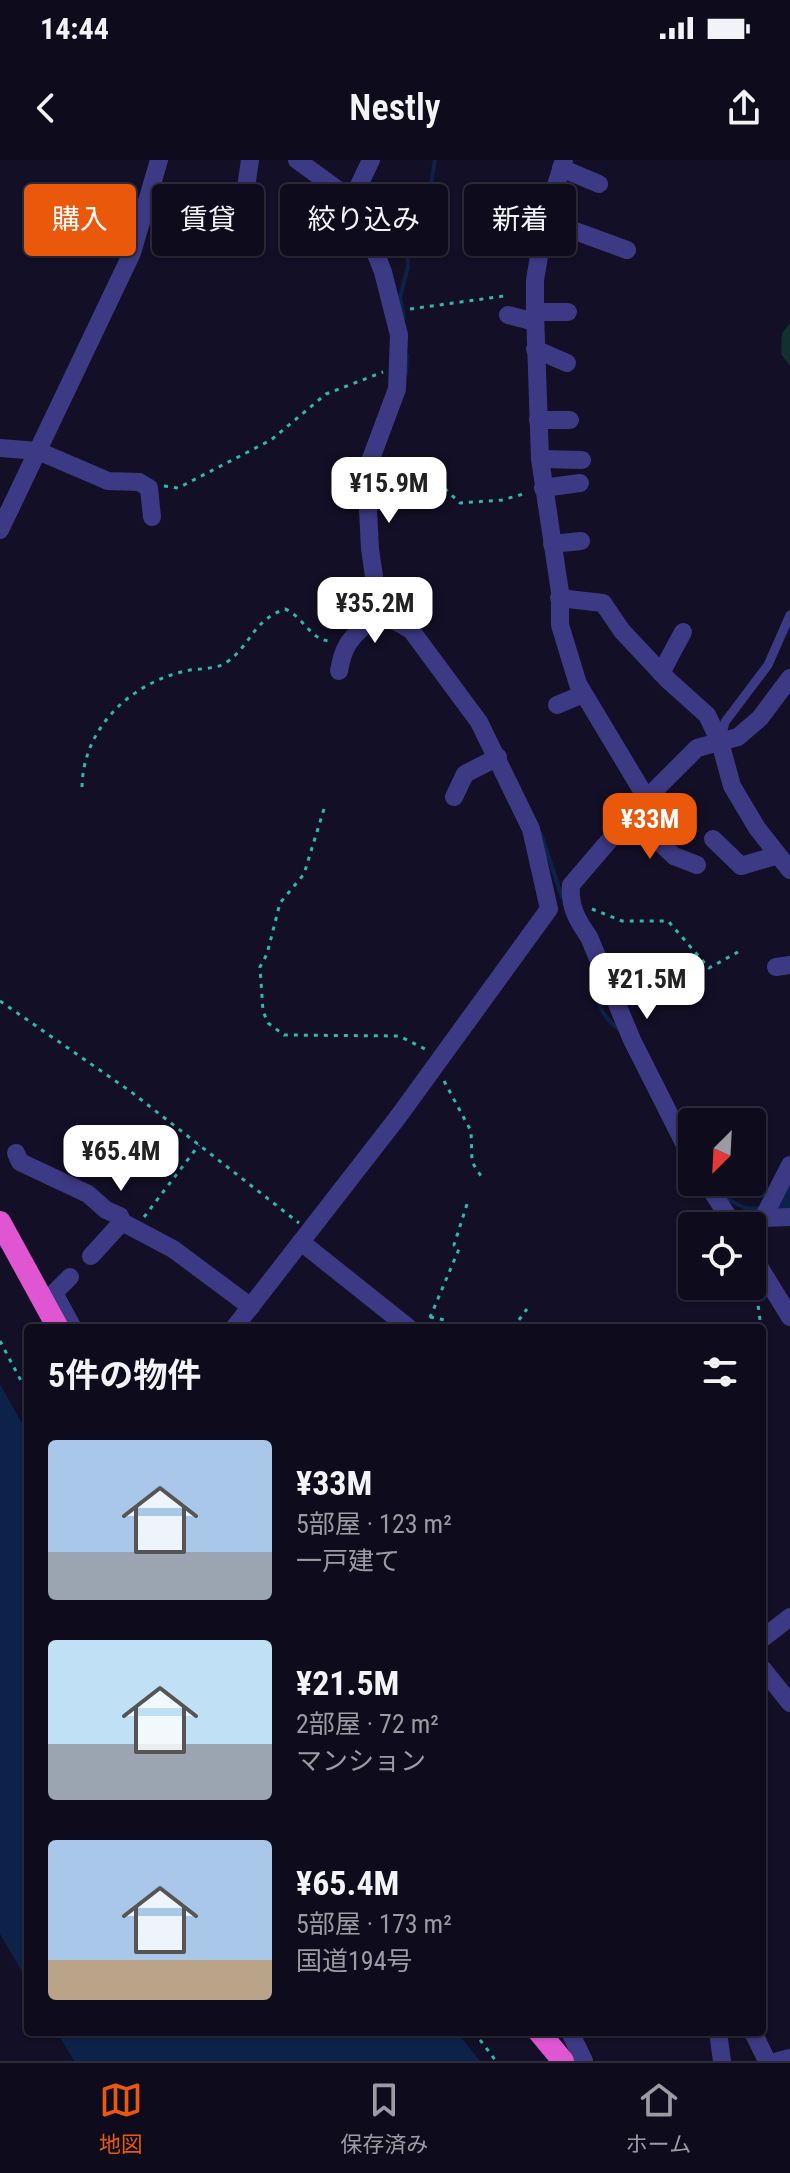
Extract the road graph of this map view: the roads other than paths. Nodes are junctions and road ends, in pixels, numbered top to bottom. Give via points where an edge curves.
1 (159, 160) edge
2 (250, 160) edge
3 (297, 160) edge
4 (371, 160) edge
5 (563, 164) edge
6 (247, 184) edge
7 (330, 184) edge
8 (360, 184) edge
9 (557, 184) edge
10 (599, 184) dead end
11 (576, 231) edge
12 (627, 250) dead end
13 (376, 256) edge
14 (539, 256) edge
15 (568, 312) dead end
16 (508, 315) dead end
17 (535, 317) junction
18 (535, 349) junction
19 (567, 363) dead end
20 (538, 420) junction
21 (570, 420) dead end
22 (0, 448) edge
23 (38, 451) junction
24 (540, 459) junction
25 (582, 460) dead end
26 (580, 483) dead end
27 (543, 488) junction
28 (152, 517) dead end
29 (0, 530) edge
30 (581, 541) dead end
31 (552, 544) junction
32 (559, 598) junction
33 (381, 606) junction
34 (790, 615) edge
35 (683, 632) dead end
36 (339, 671) dead end
37 (661, 673) junction
38 (790, 678) edge
39 (583, 694) junction
40 (557, 705) dead end
41 (720, 742) junction
42 (498, 757) junction
43 (454, 797) dead end
44 (647, 799) junction
45 (631, 815) junction
46 (713, 839) dead end
47 (778, 855) junction
48 (697, 865) dead end
49 (790, 870) edge
50 (559, 901) junction
51 (678, 1133) edge
52 (16, 1153) dead end
53 (790, 1165) edge
54 (762, 1212) edge
55 (790, 1217) edge
56 (766, 1221) edge
57 (0, 1222) edge
58 (122, 1222) junction
59 (305, 1237) junction
60 (91, 1256) dead end
61 (70, 1277) dead end
62 (766, 1278) edge
63 (251, 1307) junction
64 (790, 1317) edge
65 (56, 1324) edge
66 (71, 1324) edge
67 (237, 1324) edge
68 (404, 1324) edge
69 (790, 1617) edge
70 (766, 1636) edge
71 (766, 1673) edge
72 (790, 1703) edge
73 (542, 2036) edge
74 (572, 2036) edge
75 (719, 2036) edge
76 (755, 2036) edge
77 (790, 2058) edge
78 (563, 2061) edge
79 (584, 2061) edge
80 (722, 2061) edge
81 (767, 2061) edge
82 (778, 2061) edge

1 - 23 street via 132,253
2 - 6 street
3 - 7 street
4 - 8 street
5 - 9 street
5 - 10 street
11 - 12 street
13 - 33 street via 394,310 400,366 397,389 368,459 370,549
14 - 17 street
15 - 17 street
16 - 17 street
17 - 18 street
18 - 19 street
18 - 20 street
20 - 21 street
20 - 24 street
22 - 23 street
23 - 28 street via 108,481 146,485
23 - 29 street
24 - 25 street
24 - 27 street
26 - 27 street
27 - 31 street
30 - 31 street
31 - 32 street
32 - 37 street via 603,603
32 - 39 street via 562,634
33 - 36 street via 348,640
33 - 42 street via 411,630 479,722
34 - 41 lane via 768,665 725,722
35 - 37 street
37 - 41 street via 707,715
38 - 41 street via 760,718 738,737
39 - 40 street
39 - 44 street
41 - 44 street via 697,748
41 - 47 street via 732,786
42 - 43 street via 465,774
42 - 50 street
44 - 45 street
45 - 48 street via 674,856
45 - 50 street
46 - 47 street via 741,866
47 - 49 street
50 - 51 street
50 - 59 street
52 - 58 street via 20,1162 88,1194
53 - 54 street
55 - 56 street
57 - 65 highway
58 - 60 street
58 - 63 street via 173,1249
59 - 63 street
59 - 68 street
61 - 66 street via 54,1293
62 - 64 street
63 - 67 street
69 - 70 street
71 - 72 street
73 - 78 highway
74 - 79 street
75 - 80 street
76 - 81 street
77 - 82 street

